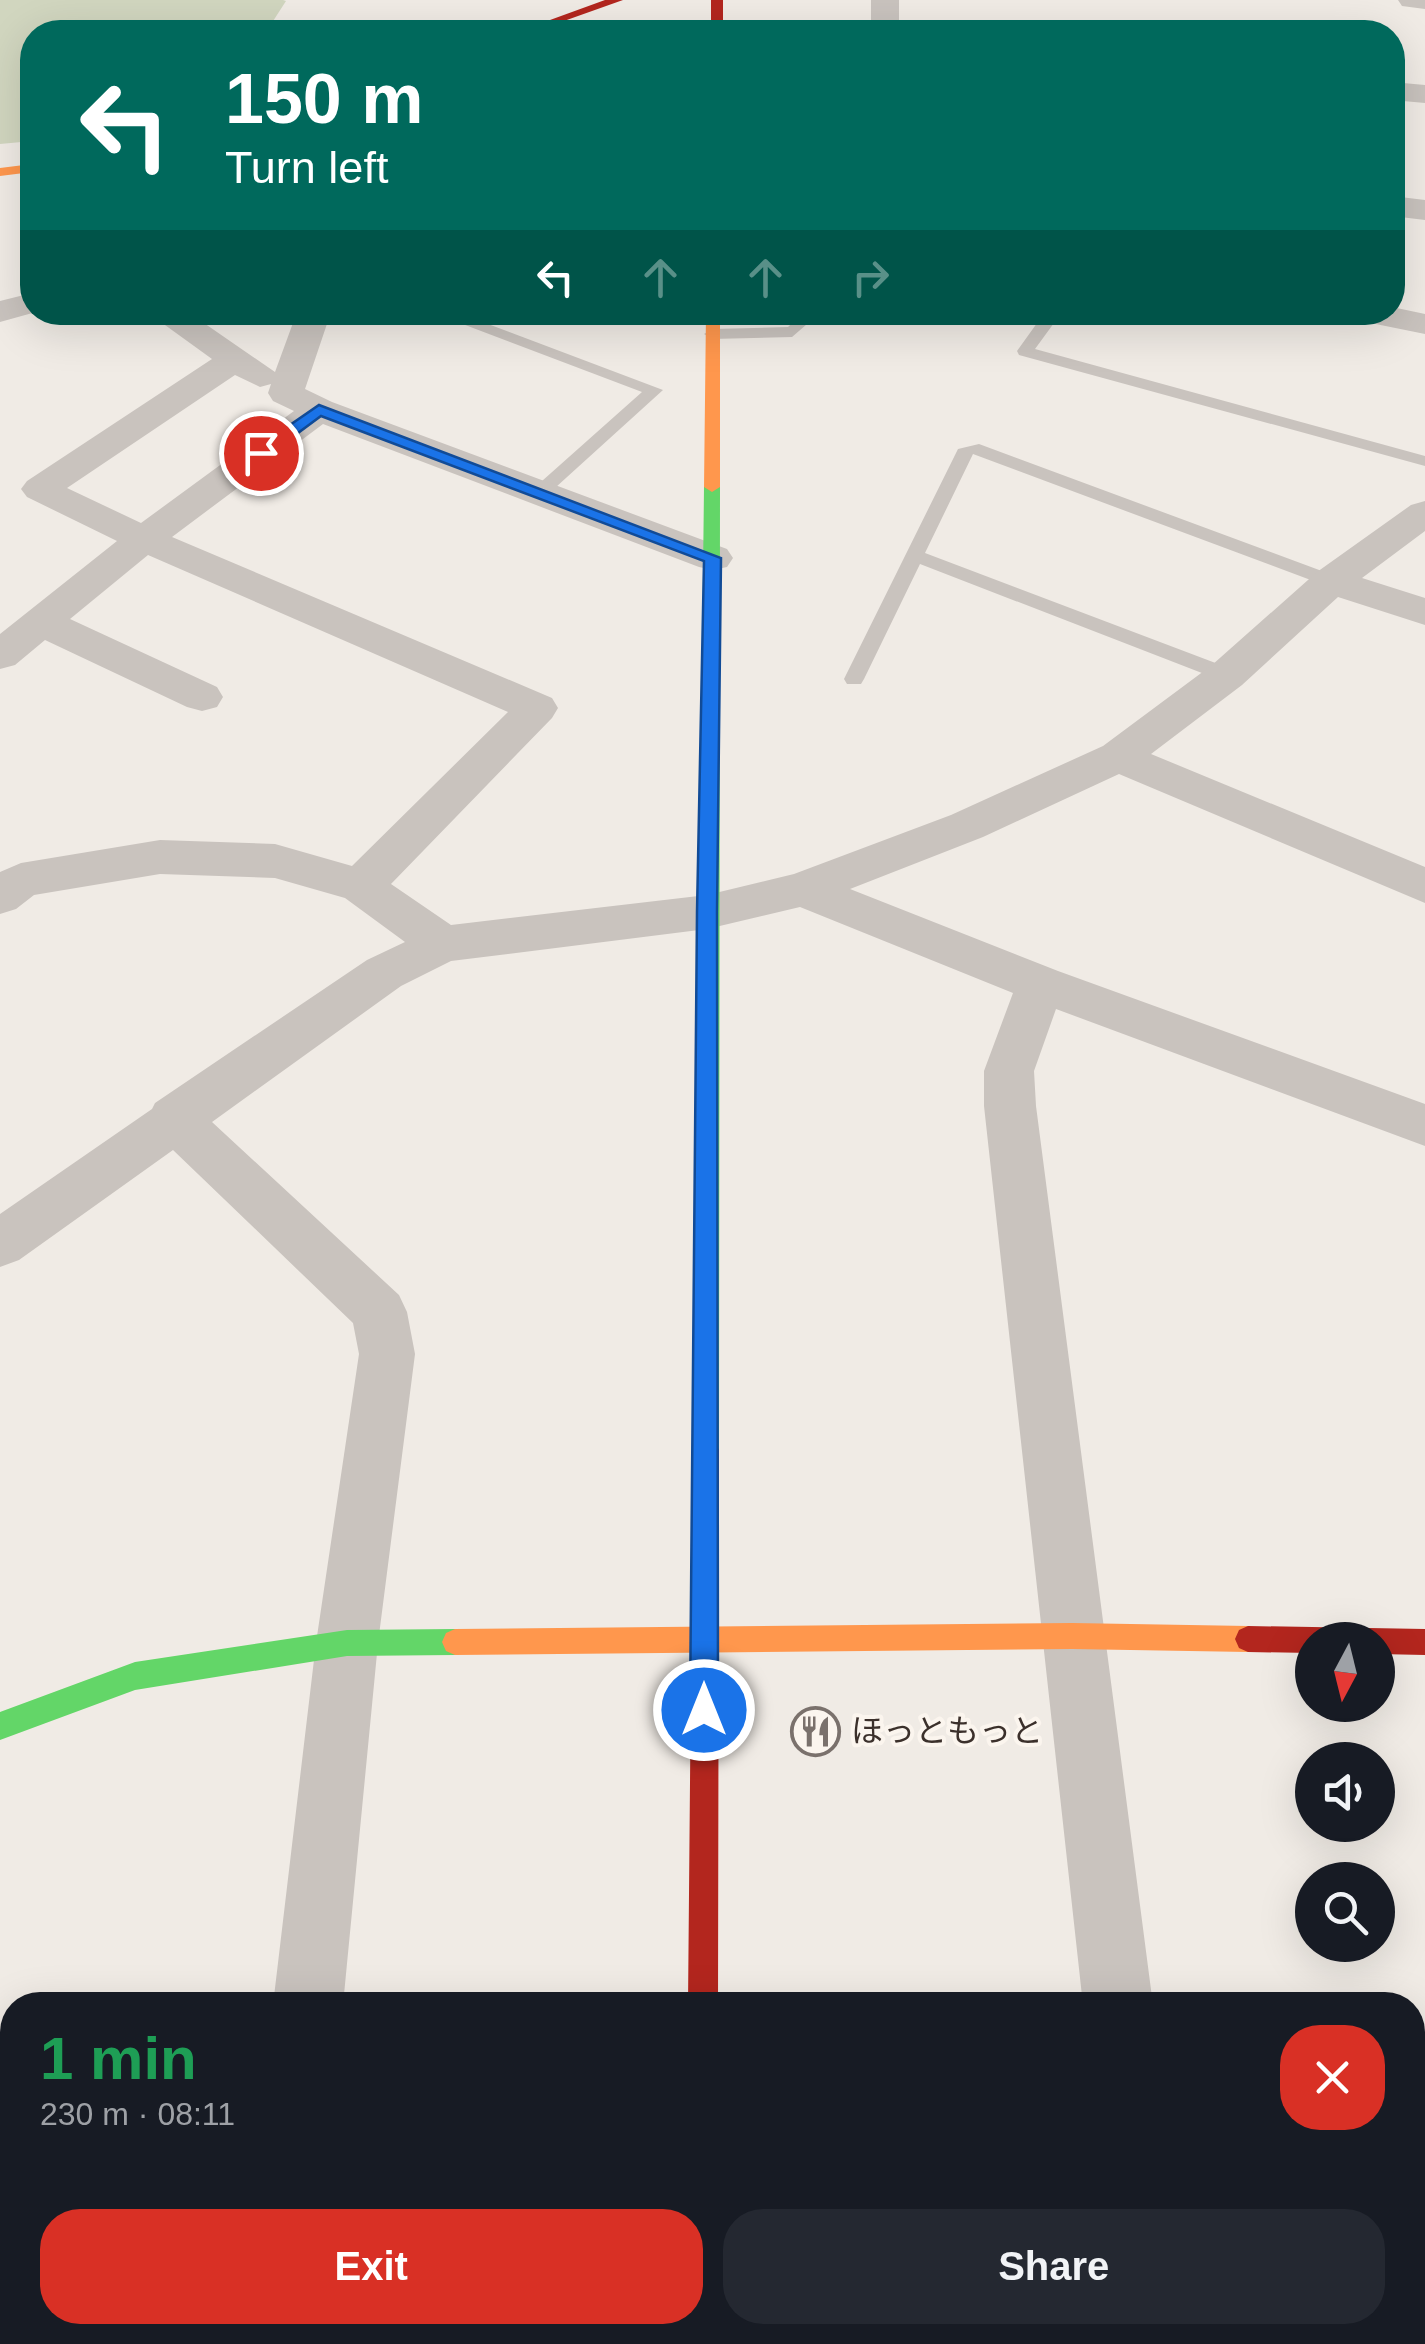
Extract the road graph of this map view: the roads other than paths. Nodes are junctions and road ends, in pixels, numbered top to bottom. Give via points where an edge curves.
1 (618, 0) edge
2 (1412, 0) edge
3 (1425, 1) edge
4 (559, 20) edge
5 (184, 325) edge
6 (312, 325) edge
7 (474, 325) edge
8 (712, 325) edge
9 (730, 325) edge
10 (799, 325) edge
11 (1044, 325) edge
12 (236, 360) junction
13 (303, 401) junction
14 (1425, 461) edge
15 (539, 494) junction
16 (1425, 513) edge
17 (144, 540) junction
18 (914, 555) junction
19 (713, 558) junction
20 (1330, 582) junction
21 (1425, 612) edge
22 (42, 622) junction
23 (0, 655) edge
24 (1227, 675) junction
25 (854, 679) dead end
26 (202, 697) dead end
27 (1118, 758) junction
28 (7, 879) edge
29 (361, 886) junction
30 (1425, 886) edge
31 (802, 889) junction
32 (707, 912) junction
33 (443, 944) junction
34 (1041, 984) junction
35 (173, 1118) junction
36 (1425, 1124) edge
37 (0, 1244) edge
38 (1072, 1636) junction
39 (704, 1637) junction
40 (1425, 1642) edge
41 (347, 1643) junction
42 (0, 1726) edge
43 (309, 1992) edge
44 (703, 1992) edge
45 (1116, 1992) edge

1 - 4 street
2 - 3 street
5 - 12 street
6 - 13 street
7 - 15 lane via 654,390
8 - 19 street
9 - 10 lane via 792,332
11 - 14 lane via 1025,351
12 - 13 street
12 - 17 street via 40,489
13 - 15 street
13 - 17 street
15 - 19 street
16 - 20 street
17 - 22 street
17 - 29 street via 537,708
18 - 20 lane via 966,450 979,448
18 - 24 lane
18 - 25 lane
19 - 32 street
20 - 21 street
20 - 24 street
22 - 23 street
22 - 26 street
24 - 27 street
27 - 30 street
27 - 31 street
28 - 29 street via 160,857 275,860
29 - 33 street
31 - 32 street
31 - 34 street
32 - 33 street
32 - 39 street
33 - 35 street via 384,974
34 - 36 street
34 - 38 street via 1009,1070 1010,1106
35 - 37 street
35 - 41 street via 378,1312 387,1354
38 - 39 street
38 - 40 street
38 - 45 street
39 - 41 street
39 - 44 street
41 - 42 street via 135,1676
41 - 43 street

